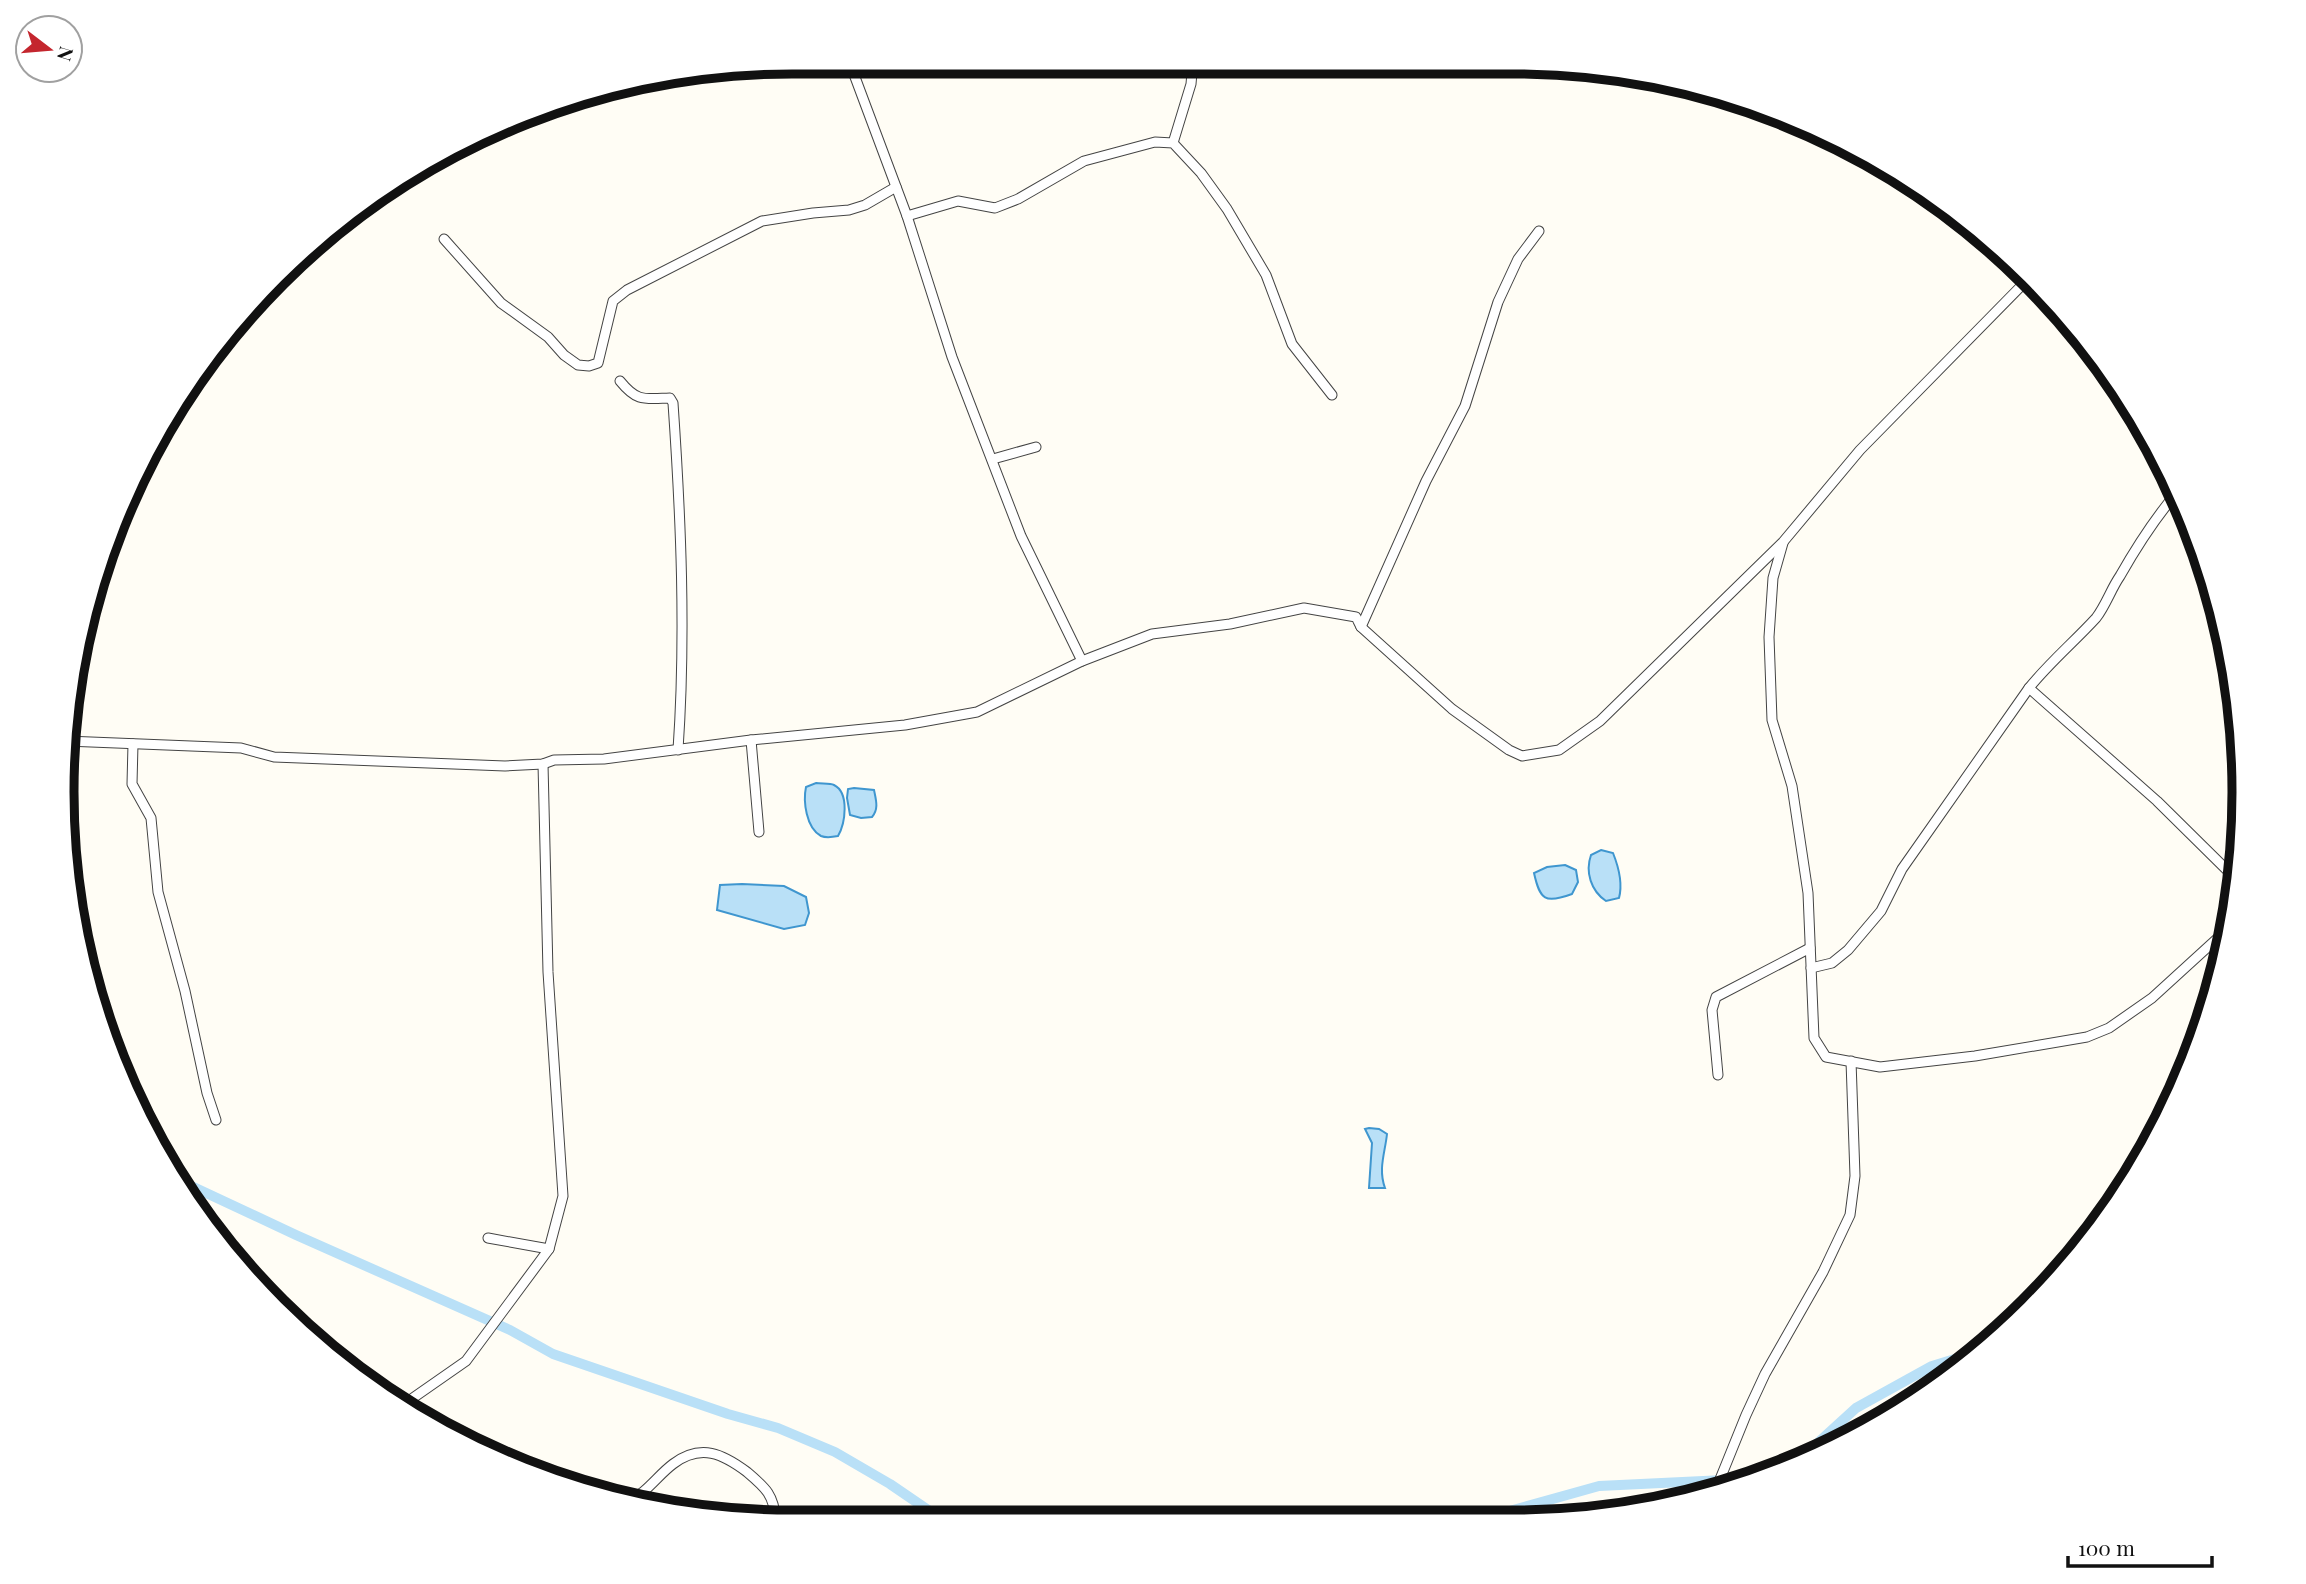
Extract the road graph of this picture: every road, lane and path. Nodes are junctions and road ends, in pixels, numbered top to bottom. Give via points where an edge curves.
1 (854, 74) edge
2 (1192, 74) edge
3 (1173, 143) junction
4 (896, 187) junction
5 (907, 216) junction
6 (1539, 231) dead end
7 (444, 239) dead end
8 (2023, 285) edge
9 (620, 381) dead end
10 (1332, 395) dead end
11 (1037, 446) dead end
12 (993, 459) junction
13 (2170, 500) edge
14 (1783, 542) junction
15 (1361, 627) junction
16 (1082, 661) junction
17 (2029, 688) junction
18 (751, 740) junction
19 (75, 741) edge
20 (133, 744) junction
21 (678, 750) junction
22 (543, 764) junction
23 (760, 832) dead end
24 (2228, 871) edge
25 (2218, 938) edge
26 (1810, 948) junction
27 (1811, 968) junction
28 (1851, 1061) junction
29 (1718, 1075) dead end
30 (216, 1120) dead end
31 (488, 1238) dead end
32 (549, 1249) junction
33 (411, 1400) edge
34 (1720, 1480) edge
35 (641, 1494) edge
36 (775, 1510) edge

1 - 4 street
2 - 3 street
3 - 5 street via 1155,142 1084,161 995,208 958,201
3 - 10 street via 1227,209 1266,275 1292,344
4 - 5 street
4 - 7 street via 849,210 762,221 627,290 613,301 597,363 589,366 578,365 564,355 548,337 501,303
5 - 12 street via 952,357
6 - 15 street via 1518,259 1498,302 1465,406
8 - 14 street via 1860,450
9 - 21 street via 635,397 670,398 673,403 682,534 683,682
11 - 12 street
12 - 16 street via 1021,537
13 - 17 street via 2096,617
14 - 15 street via 1600,721 1559,750 1535,755 1509,750 1452,709
14 - 26 street via 1773,578 1769,638 1772,720 1792,786 1808,893
15 - 16 street via 1356,617 1304,608 1152,634
16 - 18 street via 976,712 905,725
17 - 24 street via 2157,801
17 - 27 street via 1902,869 1881,911 1848,950 1832,963
18 - 21 street
18 - 23 street
19 - 20 street
20 - 22 street via 240,748 274,757
20 - 30 street via 132,784 151,818 158,892
21 - 22 street
22 - 32 street via 548,972 563,1196
25 - 28 street via 2152,998 2109,1028 2087,1037 1880,1067
26 - 27 street
26 - 29 street via 1716,997 1712,1010
27 - 28 street via 1814,1038 1826,1057
28 - 34 street via 1854,1198 1850,1215 1765,1374
31 - 32 street
32 - 33 street via 466,1361
35 - 36 street via 673,1464 693,1454 713,1452 769,1492

